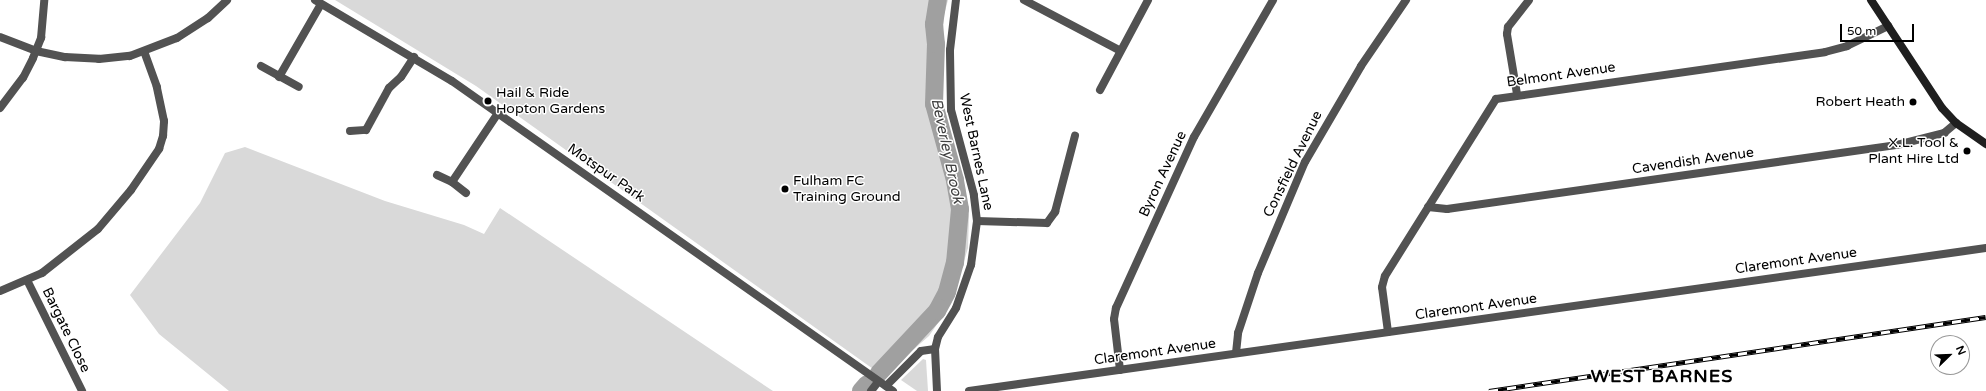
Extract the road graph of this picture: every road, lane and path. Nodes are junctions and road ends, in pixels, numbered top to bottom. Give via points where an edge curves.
1 (44, 0) edge
2 (226, 0) edge
3 (956, 0) edge
4 (1024, 0) edge
5 (1148, 0) edge
6 (1273, 0) edge
7 (1406, 0) edge
8 (1529, 0) edge
9 (1871, 0) edge
10 (318, 2) edge
11 (1888, 26) junction
12 (0, 37) edge
13 (1119, 50) junction
14 (36, 51) junction
15 (144, 52) junction
16 (414, 57) junction
17 (261, 66) dead end
18 (280, 77) junction
19 (300, 87) dead end
20 (1100, 90) dead end
21 (1517, 94) junction
22 (0, 108) edge
23 (498, 113) junction
24 (1956, 123) junction
25 (350, 132) dead end
26 (1075, 136) dead end
27 (1986, 144) edge
28 (437, 175) dead end
29 (452, 182) junction
30 (466, 193) dead end
31 (1428, 207) junction
32 (977, 221) junction
33 (1986, 248) edge
34 (27, 280) junction
35 (0, 291) edge
36 (1388, 332) junction
37 (935, 349) junction
38 (1236, 353) junction
39 (1120, 370) junction
40 (876, 380) junction
41 (886, 386) junction
42 (82, 391) edge
43 (871, 391) edge
44 (893, 391) edge
45 (937, 391) edge
46 (969, 391) edge

1 - 14 street via 42,27
2 - 15 street via 194,28
3 - 32 street, West Barnes Lane via 950,50 951,110 974,195
4 - 13 street
5 - 13 street
6 - 39 street, Byron Avenue via 1194,138 1116,308 1114,319
7 - 38 street, Consfield Avenue via 1360,66 1305,162 1258,273 1238,333
8 - 21 street via 1508,27 1507,34
9 - 11 main road
10 - 16 street, Motspur Park
10 - 18 street
11 - 21 street, Belmont Avenue via 1847,46 1825,52
11 - 24 main road via 1939,104
12 - 14 street
13 - 20 street
14 - 15 street via 84,58 119,57
14 - 22 street via 23,78
15 - 34 street via 157,87 164,121 163,136 158,149 131,190 98,229 63,259
16 - 23 street, Motspur Park
16 - 25 street via 401,77 389,88 366,130
17 - 18 street
18 - 19 street
21 - 31 street, Belmont Avenue via 1496,99
23 - 29 street
23 - 40 street, Motspur Park
24 - 27 main road
24 - 31 street, Cavendish Avenue via 1944,133 1897,145 1447,209
26 - 32 street via 1055,212 1047,223
28 - 29 street
29 - 30 street
31 - 36 street, Belmont Avenue via 1383,282
32 - 37 street, West Barnes Lane via 971,265 956,308 938,337
33 - 36 street, Claremont Avenue
34 - 35 street
34 - 42 street, Bargate Close
36 - 38 street, Claremont Avenue
37 - 41 street via 921,351
37 - 45 street, West Barnes Lane
38 - 39 street, Claremont Avenue
39 - 46 street, Claremont Avenue
40 - 41 street
40 - 43 street
41 - 44 street

